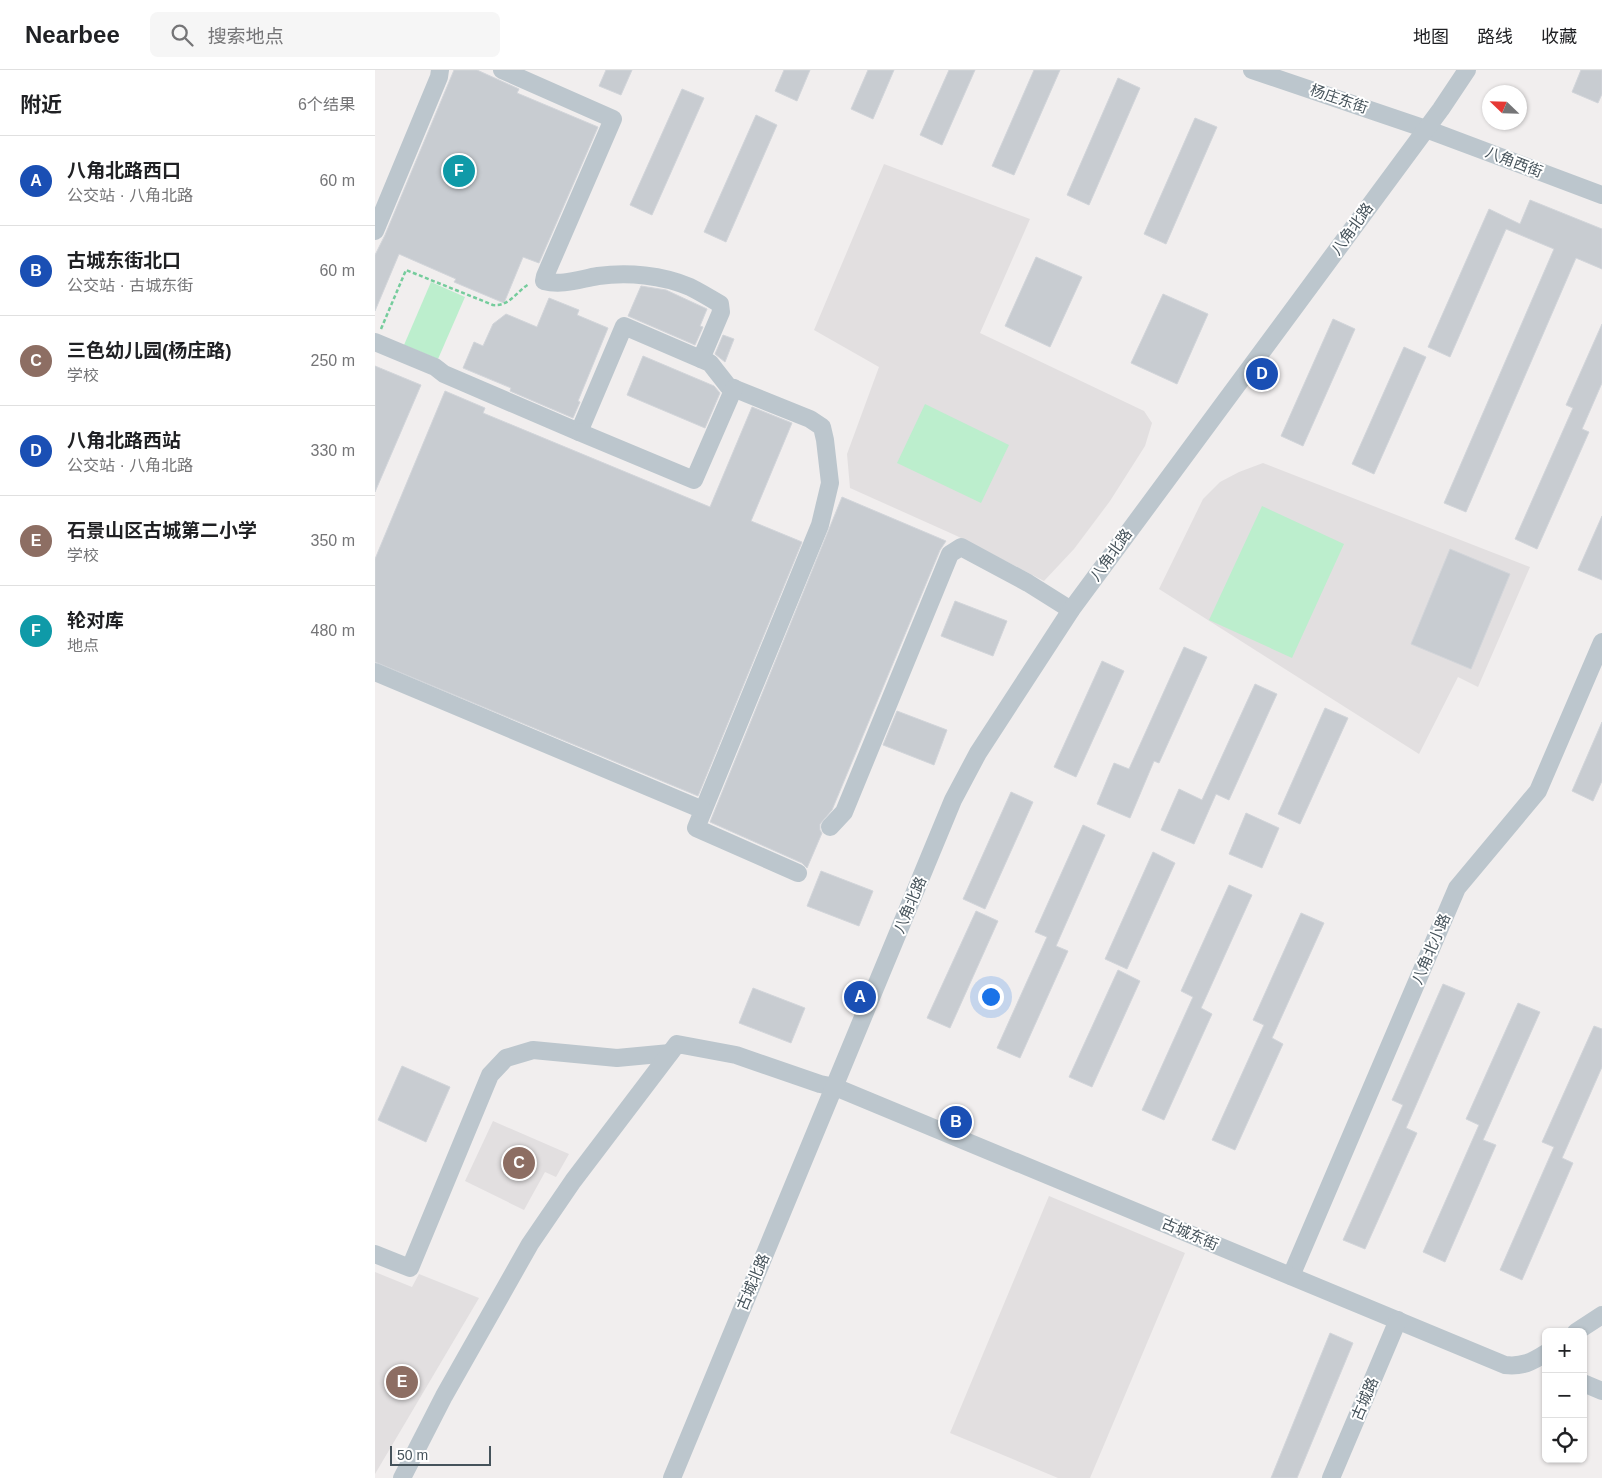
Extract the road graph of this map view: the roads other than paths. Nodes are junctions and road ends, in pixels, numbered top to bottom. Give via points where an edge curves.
1 (440, 70) edge
2 (502, 70) edge
3 (1252, 70) edge
4 (1467, 70) edge
5 (1426, 129) junction
6 (1602, 195) edge
7 (375, 231) edge
8 (375, 342) edge
9 (701, 359) junction
10 (734, 388) junction
11 (579, 432) junction
12 (1071, 610) junction
13 (1602, 642) edge
14 (375, 672) edge
15 (703, 810) junction
16 (830, 827) dead end
17 (799, 873) dead end
18 (670, 1053) junction
19 (835, 1087) junction
20 (375, 1254) edge
21 (1291, 1276) junction
22 (1602, 1315) edge
23 (1398, 1320) junction
24 (1582, 1328) edge
25 (1541, 1361) edge
26 (1587, 1385) edge
27 (1602, 1391) edge
28 (402, 1478) edge
29 (672, 1478) edge
30 (1331, 1478) edge

1 - 7 street
2 - 9 street via 613,119 544,281 554,284 600,276 654,276 689,287 721,304 721,312
3 - 5 street, 杨庄东街
4 - 5 street, 八角北路
5 - 6 street, 八角西街
5 - 12 street, 八角北路
8 - 11 street
9 - 10 street via 710,363 728,386
9 - 11 street via 624,326
10 - 11 street via 694,480
10 - 15 street via 822,426 830,483 820,525
12 - 16 street via 961,547 950,554 843,812
12 - 19 street, 八角北路 via 977,753 957,792
13 - 21 street, 八角北小路 via 1538,791 1457,888
14 - 15 street
15 - 17 street via 696,828
18 - 19 street, 古城东街 via 677,1044 736,1055
18 - 20 street via 617,1058 533,1050 506,1058 489,1075 410,1268
18 - 28 street via 573,1181 530,1244 444,1396
19 - 21 street, 古城东街
19 - 29 street, 古城北路
21 - 23 street, 古城东街
22 - 24 street
23 - 25 street, 古城东街 via 1505,1365 1517,1367
23 - 30 street, 古城路
26 - 27 street

